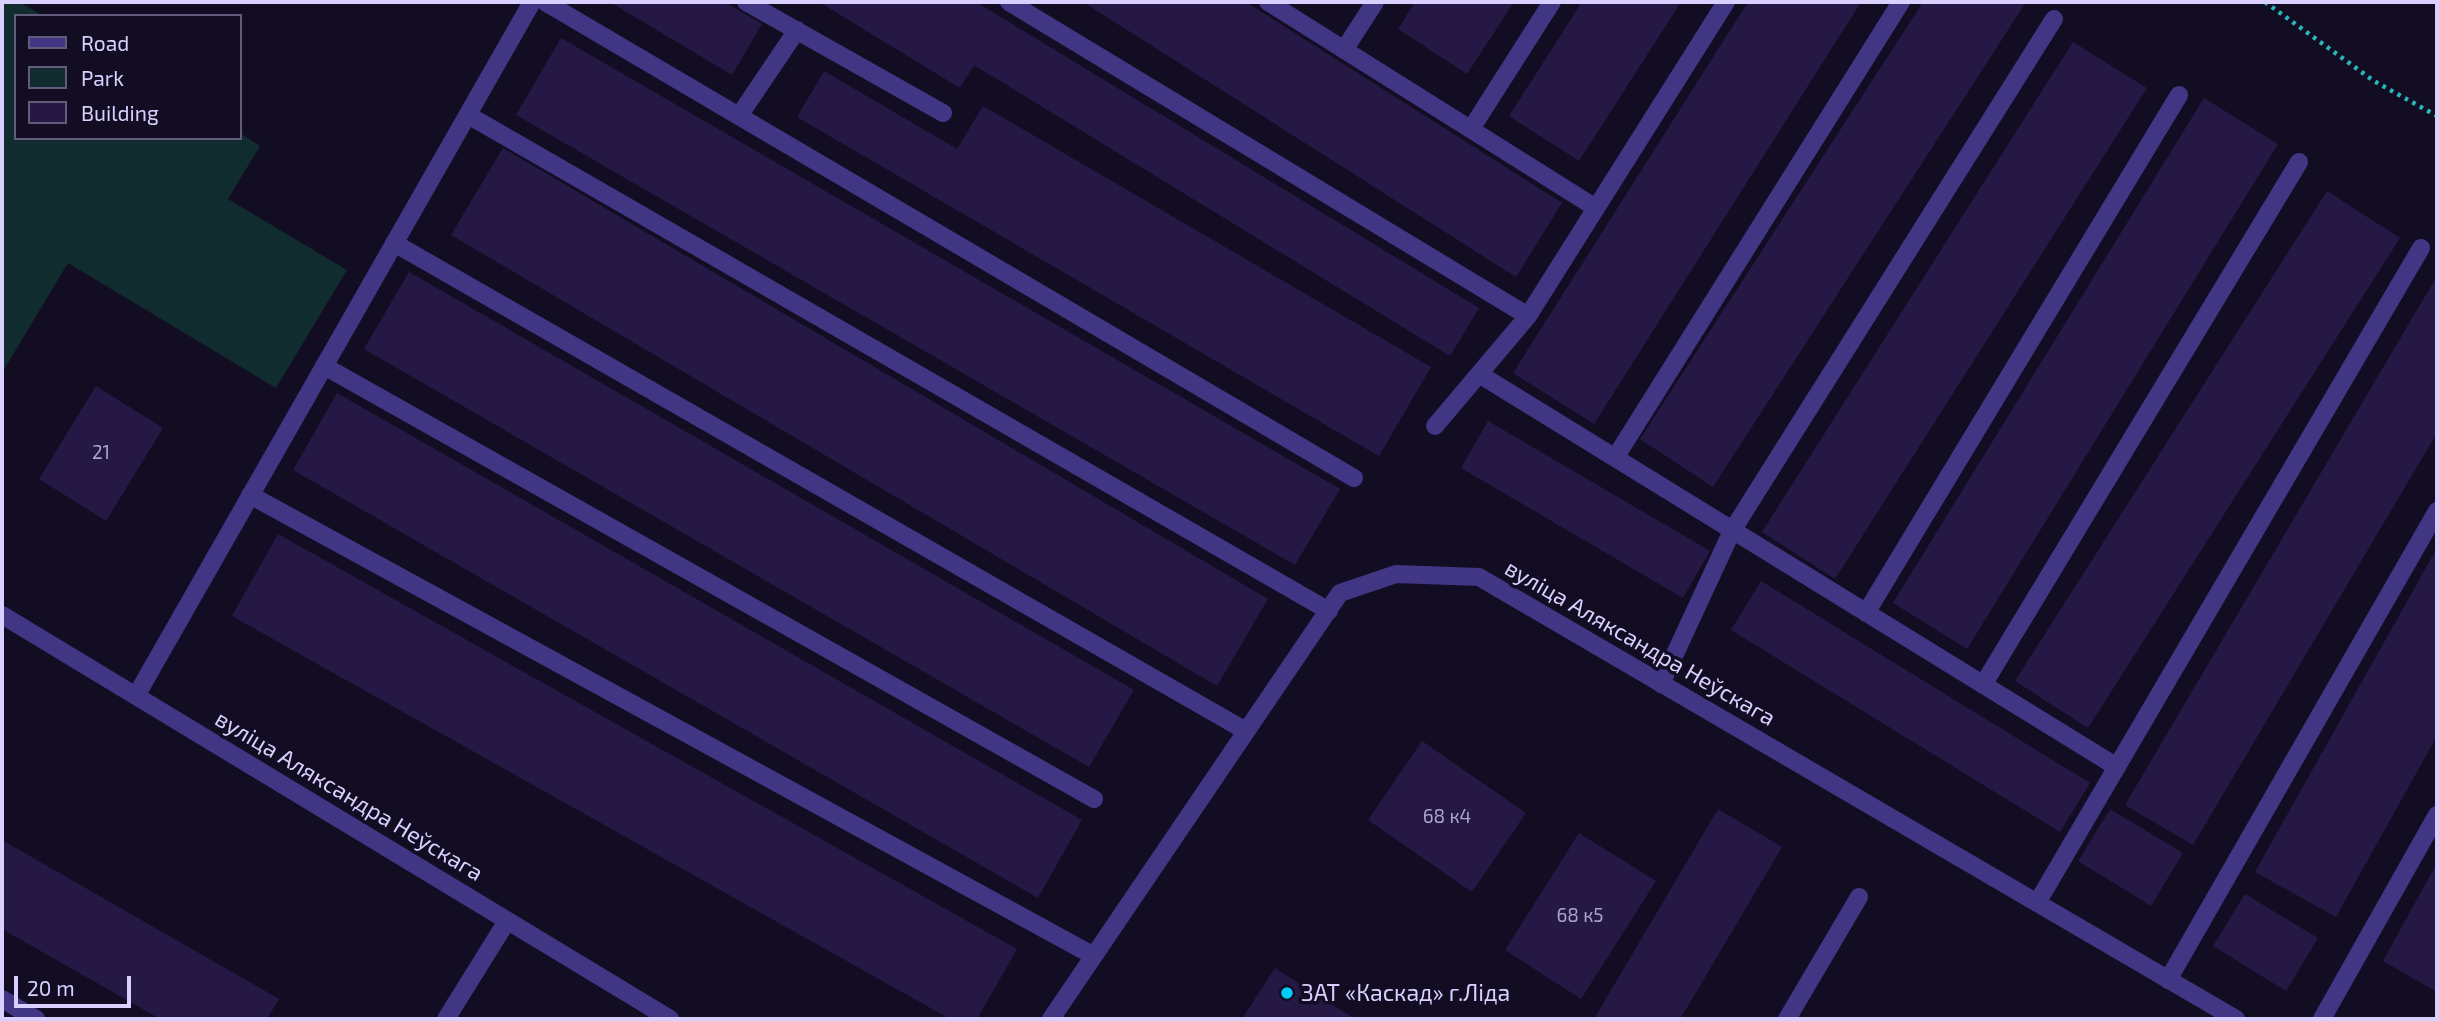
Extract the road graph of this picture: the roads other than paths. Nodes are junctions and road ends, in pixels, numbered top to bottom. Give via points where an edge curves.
1 (532, 2) edge
2 (545, 2) edge
3 (747, 2) edge
4 (1009, 2) edge
5 (1268, 2) edge
6 (1375, 2) edge
7 (1552, 2) edge
8 (1726, 2) edge
9 (1900, 2) edge
10 (2054, 19) dead end
11 (797, 30) junction
12 (1344, 50) junction
13 (2179, 95) dead end
14 (943, 113) dead end
15 (467, 115) junction
16 (739, 117) junction
17 (1471, 129) junction
18 (2299, 162) dead end
19 (1596, 208) junction
20 (394, 243) junction
21 (2421, 248) dead end
22 (1528, 316) junction
23 (324, 366) junction
24 (1479, 374) junction
25 (1435, 426) dead end
26 (1615, 458) junction
27 (1354, 478) dead end
28 (250, 495) junction
29 (2437, 511) edge
30 (1732, 531) junction
31 (1329, 611) junction
32 (1866, 612) junction
33 (2, 615) edge
34 (1661, 684) junction
35 (1983, 685) junction
36 (136, 696) junction
37 (1246, 731) junction
38 (2117, 767) junction
39 (1094, 799) dead end
40 (2437, 815) edge
41 (1859, 897) dead end
42 (2037, 903) junction
43 (507, 921) junction
44 (1094, 956) junction
45 (2168, 980) junction
46 (2, 999) edge
47 (36, 1019) edge
48 (446, 1019) edge
49 (670, 1019) edge
50 (1051, 1019) edge
51 (1787, 1019) edge
52 (2236, 1019) edge
53 (2322, 1019) edge

1 - 15 street
2 - 16 street
3 - 11 street
4 - 22 street
5 - 12 street
6 - 12 street
7 - 17 street
8 - 19 street
9 - 26 street
10 - 30 street
11 - 14 street
11 - 16 street
12 - 17 street
13 - 32 street
15 - 20 street
15 - 31 street
16 - 27 street
17 - 19 street
18 - 35 street
19 - 22 street
20 - 23 street
20 - 37 street
21 - 38 street
22 - 24 street
23 - 28 street
23 - 39 street
24 - 25 street
24 - 26 street
26 - 30 street
28 - 36 street
28 - 44 street
29 - 45 street
30 - 32 street
30 - 34 street
31 - 34 street, вуліца Аляксандра Неўскага via 1340,593 1396,574 1479,578
31 - 37 street, вуліца Аляксандра Неўскага
32 - 35 street
33 - 36 street, вуліца Аляксандра Неўскага
34 - 42 street, вуліца Аляксандра Неўскага
35 - 38 street
36 - 43 street, вуліца Аляксандра Неўскага
37 - 44 street, вуліца Аляксандра Неўскага
38 - 42 street
40 - 53 street
41 - 51 street
42 - 45 street, вуліца Аляксандра Неўскага
43 - 48 street
43 - 49 street, вуліца Аляксандра Неўскага
44 - 50 street, вуліца Аляксандра Неўскага
45 - 52 street, вуліца Аляксандра Неўскага
46 - 47 street

